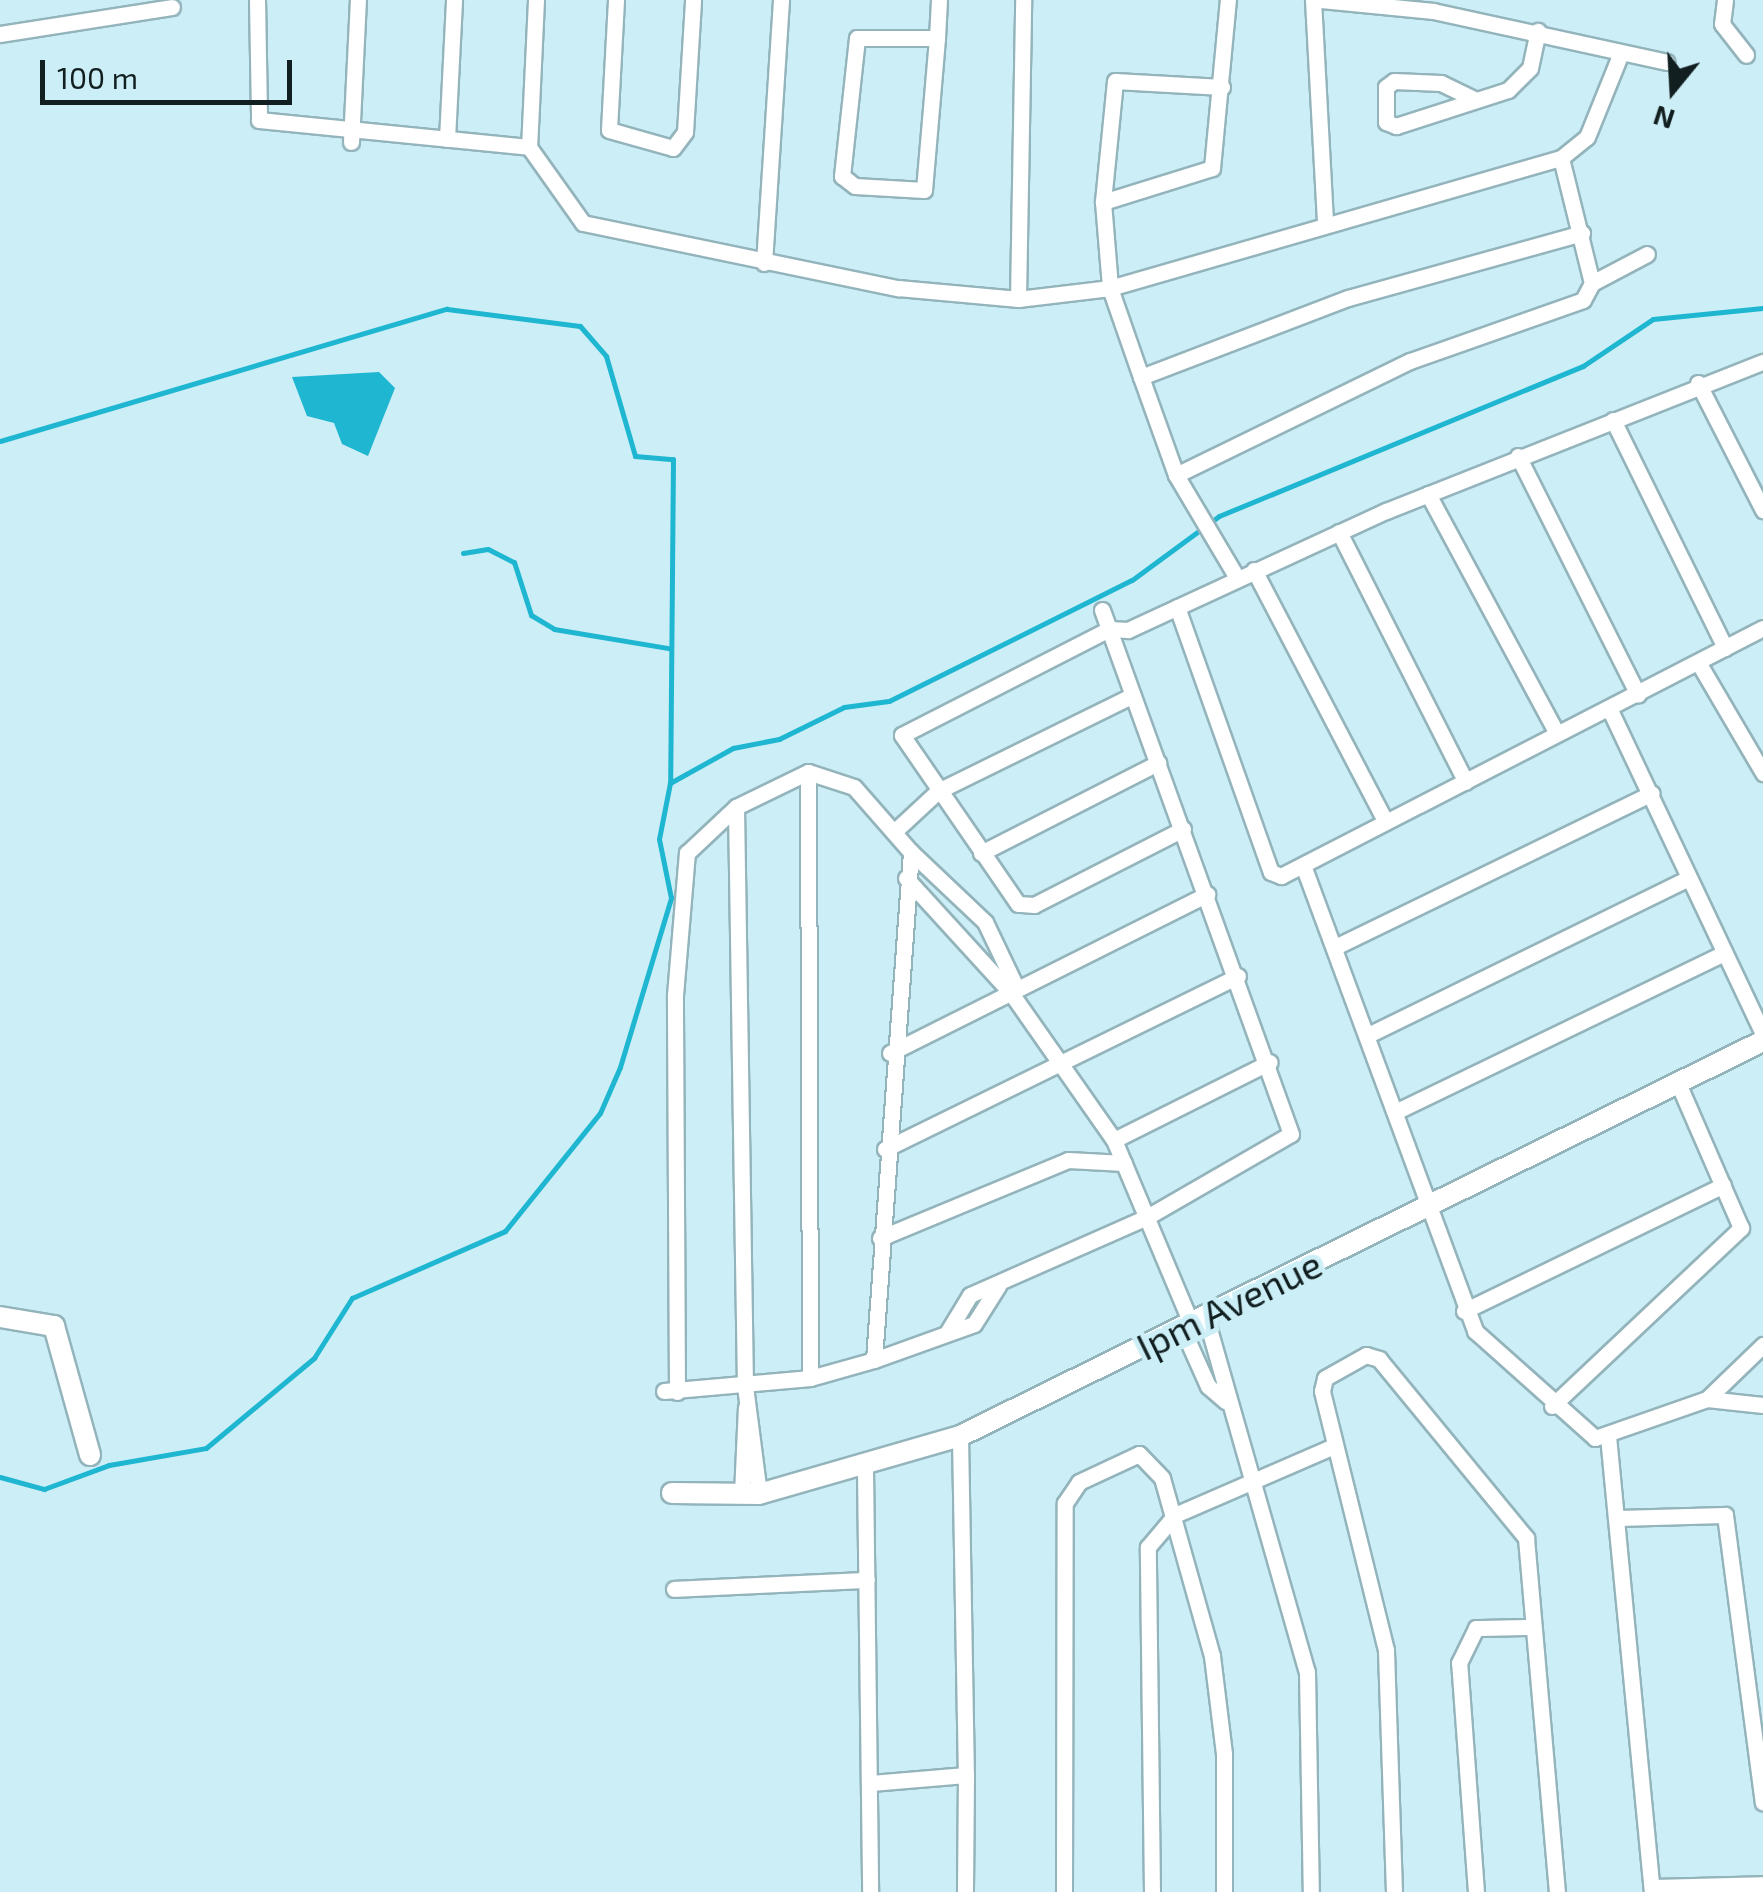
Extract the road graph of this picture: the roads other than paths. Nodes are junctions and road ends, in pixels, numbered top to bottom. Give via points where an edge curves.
1 (257, 0) edge
2 (358, 0) edge
3 (454, 0) edge
4 (536, 0) edge
5 (616, 0) edge
6 (693, 0) edge
7 (781, 0) edge
8 (939, 0) edge
9 (1024, 0) edge
10 (1228, 0) edge
11 (1313, 0) edge
12 (1321, 0) edge
13 (1726, 0) edge
14 (170, 2) edge
15 (1538, 31) junction
16 (0, 34) edge
17 (937, 38) junction
18 (1621, 53) junction
19 (1746, 54) dead end
20 (1667, 62) dead end
21 (1222, 87) junction
22 (1476, 100) junction
23 (352, 136) junction
24 (447, 139) junction
25 (529, 147) junction
26 (1561, 158) junction
27 (1103, 202) junction
28 (1325, 220) junction
29 (1582, 232) junction
30 (1648, 254) dead end
31 (764, 263) junction
32 (1592, 283) junction
33 (1110, 288) junction
34 (1018, 299) junction
35 (1763, 362) edge
36 (1141, 377) junction
37 (1698, 383) junction
38 (1613, 420) junction
39 (1518, 456) junction
40 (1176, 474) junction
41 (1428, 494) junction
42 (1763, 510) edge
43 (1339, 532) junction
44 (1254, 570) junction
45 (1236, 576) junction
46 (1178, 606) junction
47 (1102, 610) dead end
48 (1763, 628) edge
49 (1109, 629) junction
50 (1725, 648) junction
51 (1698, 662) junction
52 (1133, 695) junction
53 (1638, 695) junction
54 (1610, 710) junction
55 (1556, 732) junction
56 (1158, 763) junction
57 (808, 772) junction
58 (1763, 772) edge
59 (1466, 782) junction
60 (938, 791) junction
61 (1652, 793) junction
62 (736, 807) junction
63 (1385, 821) junction
64 (1183, 829) junction
65 (896, 830) junction
66 (911, 852) junction
67 (982, 852) junction
68 (1304, 868) junction
69 (906, 878) junction
70 (1684, 880) junction
71 (1208, 894) junction
72 (1336, 947) junction
73 (1720, 955) junction
74 (1238, 976) junction
75 (1014, 991) junction
76 (1368, 1035) junction
77 (1763, 1038) edge
78 (890, 1053) junction
79 (1270, 1062) junction
80 (1059, 1063) junction
81 (1680, 1088) junction
82 (1395, 1112) junction
83 (1114, 1140) junction
84 (885, 1149) junction
85 (1124, 1162) junction
86 (1724, 1185) junction
87 (1425, 1210) junction
88 (1147, 1218) junction
89 (880, 1238) junction
90 (998, 1286) junction
91 (1464, 1311) junction
92 (0, 1317) edge
93 (1193, 1323) junction
94 (948, 1333) junction
95 (1763, 1345) edge
96 (874, 1360) junction
97 (810, 1378) junction
98 (746, 1395) junction
99 (1707, 1399) junction
100 (1225, 1401) junction
101 (1763, 1405) edge
102 (1552, 1406) junction
103 (960, 1436) junction
104 (1608, 1436) junction
105 (1334, 1446) junction
106 (90, 1455) dead end
107 (865, 1470) junction
108 (1253, 1481) junction
109 (672, 1493) dead end
110 (750, 1494) junction
111 (1175, 1515) junction
112 (1617, 1518) junction
113 (867, 1580) junction
114 (674, 1589) dead end
115 (1530, 1628) junction
116 (966, 1776) junction
117 (871, 1783) junction
118 (1763, 1802) edge
119 (1763, 1884) edge
120 (1652, 1890) edge
121 (870, 1892) edge
122 (965, 1892) edge
123 (1064, 1892) edge
124 (1152, 1892) edge
125 (1224, 1892) edge
126 (1311, 1892) edge
127 (1394, 1892) edge
128 (1476, 1892) edge
129 (1557, 1892) edge

1 - 23 street via 254,114
2 - 23 street
3 - 24 street
4 - 25 street
5 - 6 street via 609,130 673,148 685,132
7 - 31 street
8 - 17 street
9 - 34 street
10 - 21 street
11 - 28 street
12 - 15 street
13 - 19 street via 1722,24
14 - 16 street
15 - 18 street
15 - 22 street via 1518,84
17 - 17 street via 924,190 855,186 842,176 857,38
18 - 20 street
18 - 26 street via 1587,137
21 - 27 street via 1212,168
21 - 27 street via 1115,80
22 - 22 street via 1441,83 1394,81 1386,86 1386,122
23 - 24 street
24 - 25 street
25 - 31 street via 584,222
26 - 28 street
26 - 29 street
27 - 33 street
28 - 33 street
29 - 32 street
29 - 36 street via 1348,298
30 - 32 street
31 - 34 street
32 - 40 street via 1583,300 1410,362
33 - 34 street
33 - 36 street
35 - 37 street
36 - 40 street
37 - 38 street
37 - 42 street
38 - 39 street
38 - 50 street
39 - 41 street
39 - 53 street
40 - 45 street
41 - 43 street
41 - 55 street
43 - 44 street
43 - 59 street
44 - 45 street
44 - 63 street
45 - 46 street
46 - 49 street
46 - 68 street via 1271,872
47 - 49 street
48 - 50 street
49 - 52 street
49 - 60 street via 904,730
50 - 51 street
51 - 53 street
51 - 58 street
52 - 56 street
52 - 60 street
53 - 54 street
54 - 55 street
54 - 61 street
55 - 59 street
56 - 64 street
56 - 67 street
57 - 62 street
57 - 65 street via 854,786
57 - 97 street
59 - 63 street
60 - 65 street
60 - 67 street
61 - 70 street
61 - 72 street
62 - 98 street
62 - 98 street via 687,853 675,994 671,1392
63 - 68 street
64 - 67 street via 1034,905 1018,904
64 - 71 street
65 - 66 street
66 - 69 street
66 - 75 street via 986,922
68 - 72 street
69 - 75 street
69 - 78 street
70 - 73 street
70 - 76 street
71 - 74 street
71 - 75 street
72 - 76 street
73 - 77 street
73 - 82 street
74 - 79 street
74 - 80 street
75 - 78 street
75 - 80 street
76 - 82 street
77 - 81 street, Ipm Avenue
78 - 84 street
79 - 83 street
79 - 88 street via 1292,1123 1288,1143
80 - 83 street
80 - 84 street
81 - 86 street
81 - 87 street, Ipm Avenue
82 - 87 street
83 - 85 street
84 - 89 street
85 - 88 street
85 - 89 street via 1068,1160
86 - 91 street
86 - 102 street via 1741,1228
87 - 91 street
87 - 93 street, Ipm Avenue
88 - 90 street
88 - 93 street
89 - 96 street
90 - 94 street via 970,1295
90 - 94 street via 986,1315
91 - 102 street
92 - 106 street via 54,1326
93 - 100 street
93 - 100 street via 1208,1386
93 - 103 street, Ipm Avenue
94 - 96 street
95 - 99 street
96 - 97 street
97 - 98 street
98 - 110 street
99 - 101 street
99 - 104 street
100 - 108 street
102 - 104 street via 1584,1434
103 - 107 street, Ipm Avenue
103 - 116 street
104 - 112 street
105 - 108 street
105 - 115 street via 1325,1378 1366,1355 1379,1359 1517,1523 1529,1554
105 - 127 street via 1386,1650
107 - 110 street, Ipm Avenue
107 - 113 street
108 - 111 street
108 - 126 street via 1307,1672
109 - 110 street, Ipm Avenue
111 - 123 street via 1156,1463 1139,1454 1079,1482 1066,1504
111 - 124 street via 1153,1534 1144,1566
111 - 125 street via 1212,1656 1224,1754
112 - 118 street via 1726,1516
112 - 120 street
113 - 114 street
113 - 117 street
115 - 128 street via 1476,1628 1459,1663
115 - 129 street
116 - 117 street
116 - 122 street
117 - 121 street
119 - 120 street

